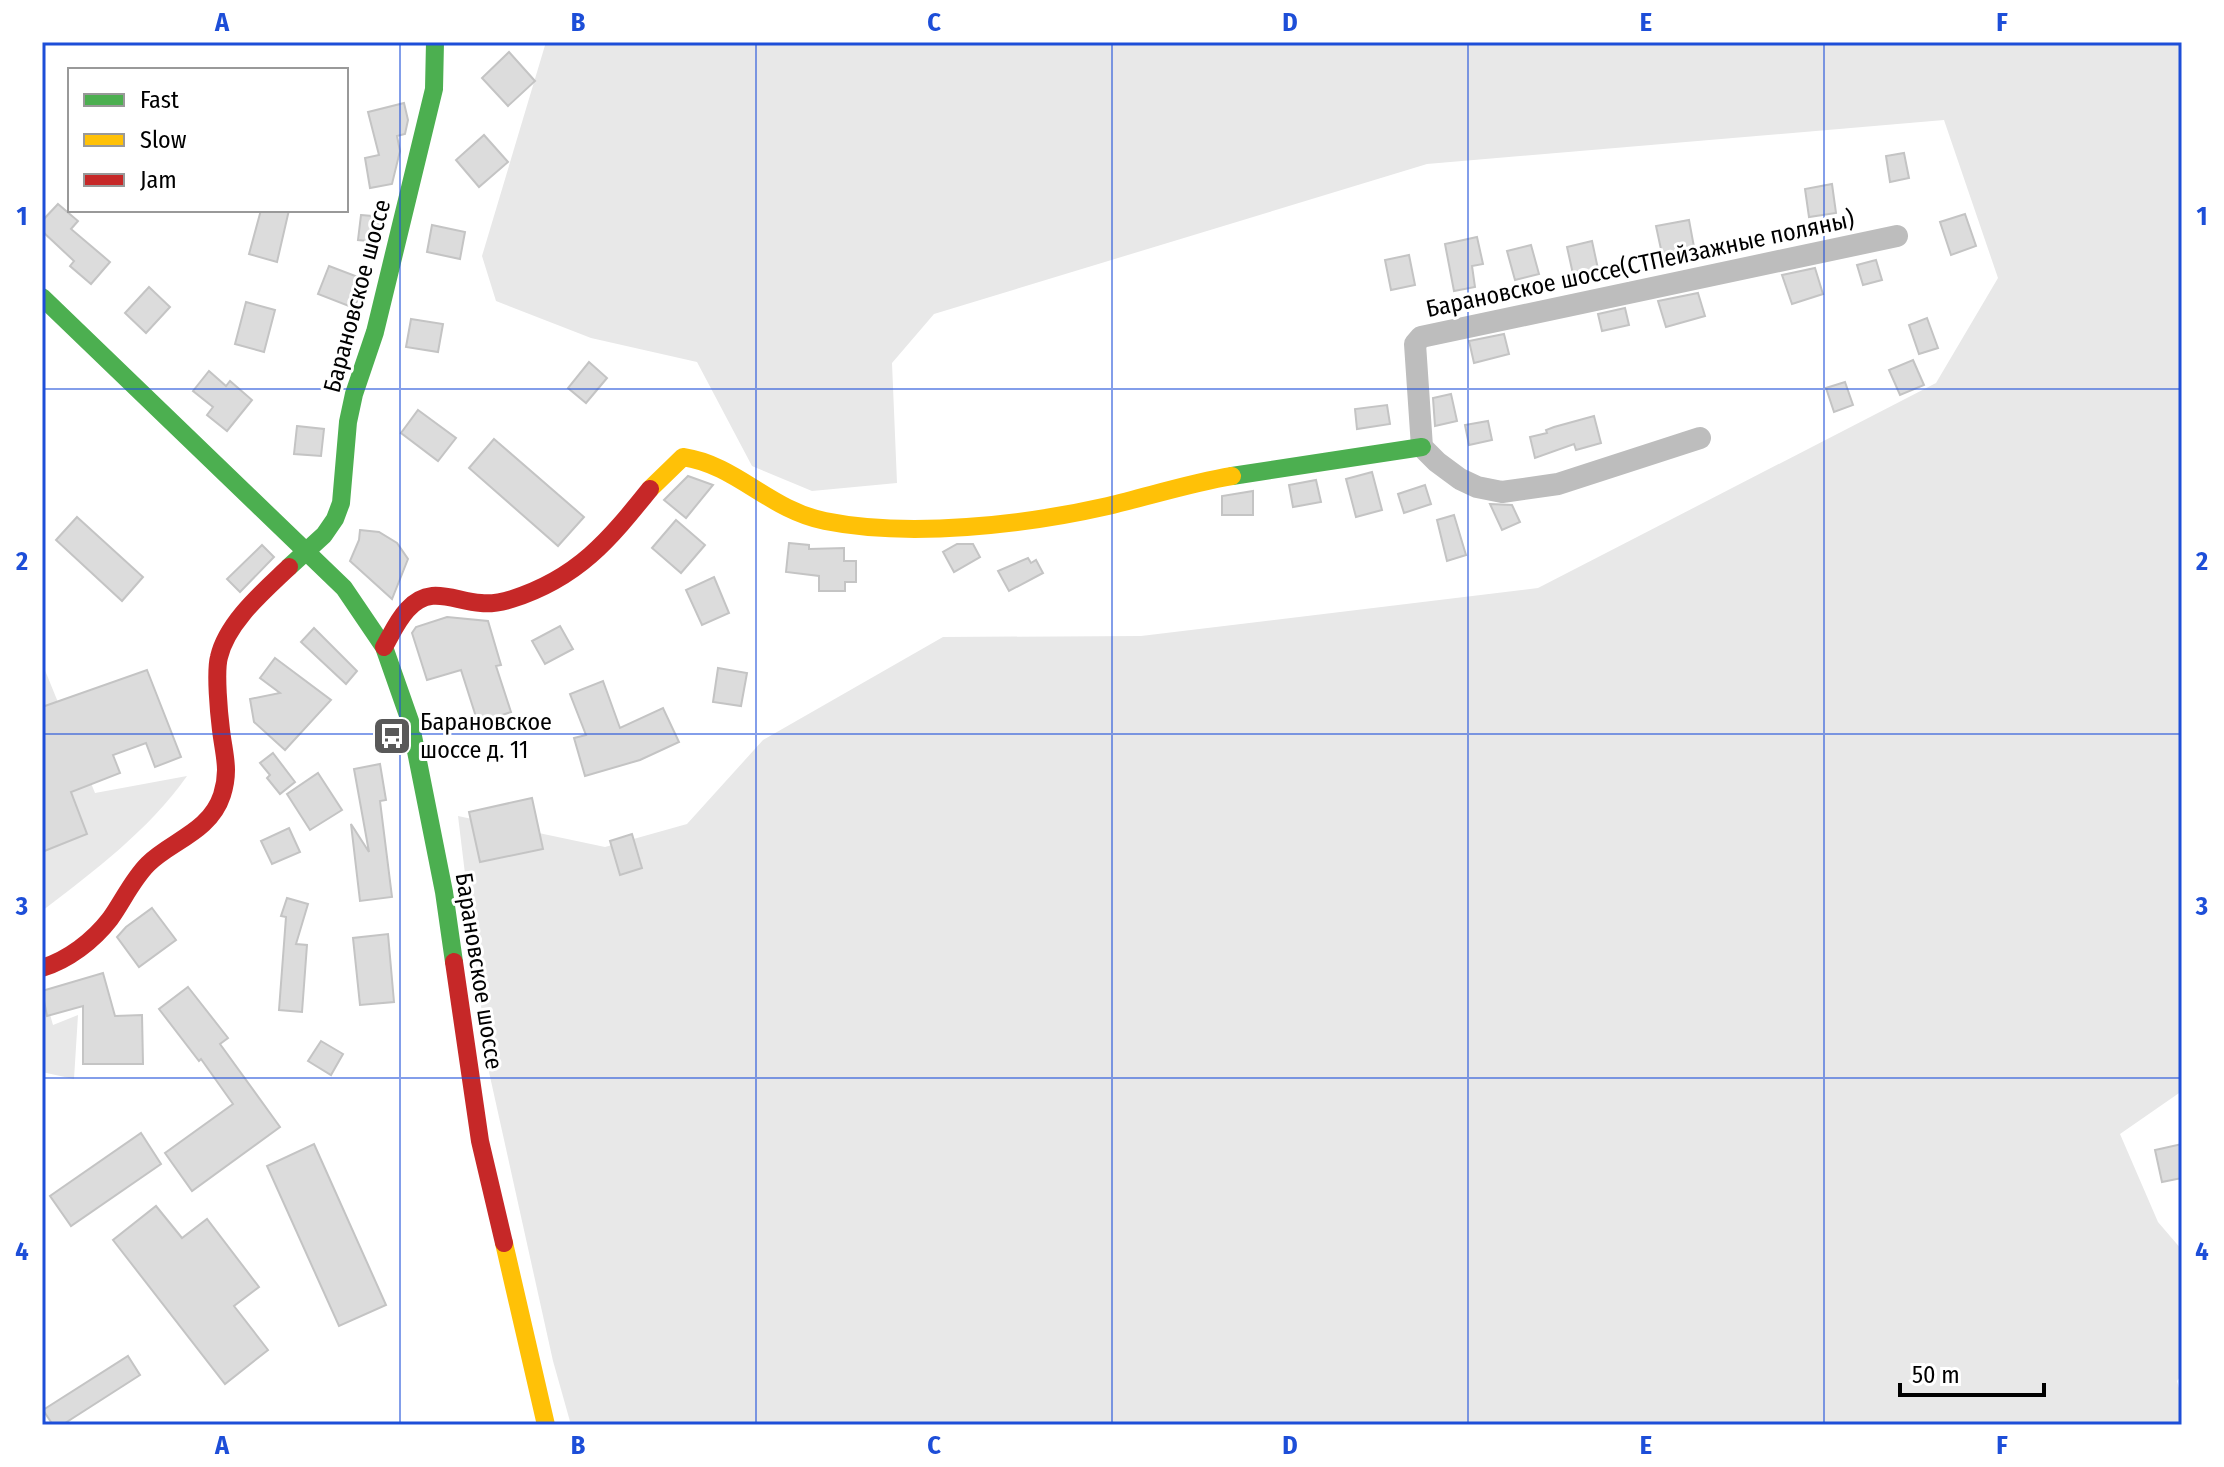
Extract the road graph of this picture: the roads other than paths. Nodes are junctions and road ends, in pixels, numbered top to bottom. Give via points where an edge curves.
1 (435, 42) edge
2 (1897, 236) dead end
3 (42, 297) edge
4 (1700, 438) dead end
5 (1422, 447) junction
6 (305, 552) junction
7 (384, 647) junction
8 (42, 968) edge
9 (546, 1425) edge

1 - 6 street, Барановское шоссе via 434,89 417,168 348,422 341,503 324,535
2 - 5 street, Барановское шоссе(СТПейзажные поляны) via 1421,337 1415,344
3 - 6 street, Барановское шоссе
4 - 5 street via 1558,484 1502,492 1460,479
5 - 7 street via 1269,468 1037,518 927,527 839,524 810,517 778,505 719,466 683,457 666,469 603,547 559,577 514,598 480,603 448,593 427,597 403,615
6 - 7 street, Барановское шоссе via 344,588
6 - 8 street, Барановское шоссе via 242,616 218,659 227,756 221,799 207,820 149,863 88,943
7 - 9 street, Барановское шоссе via 410,721 444,892 480,1141

